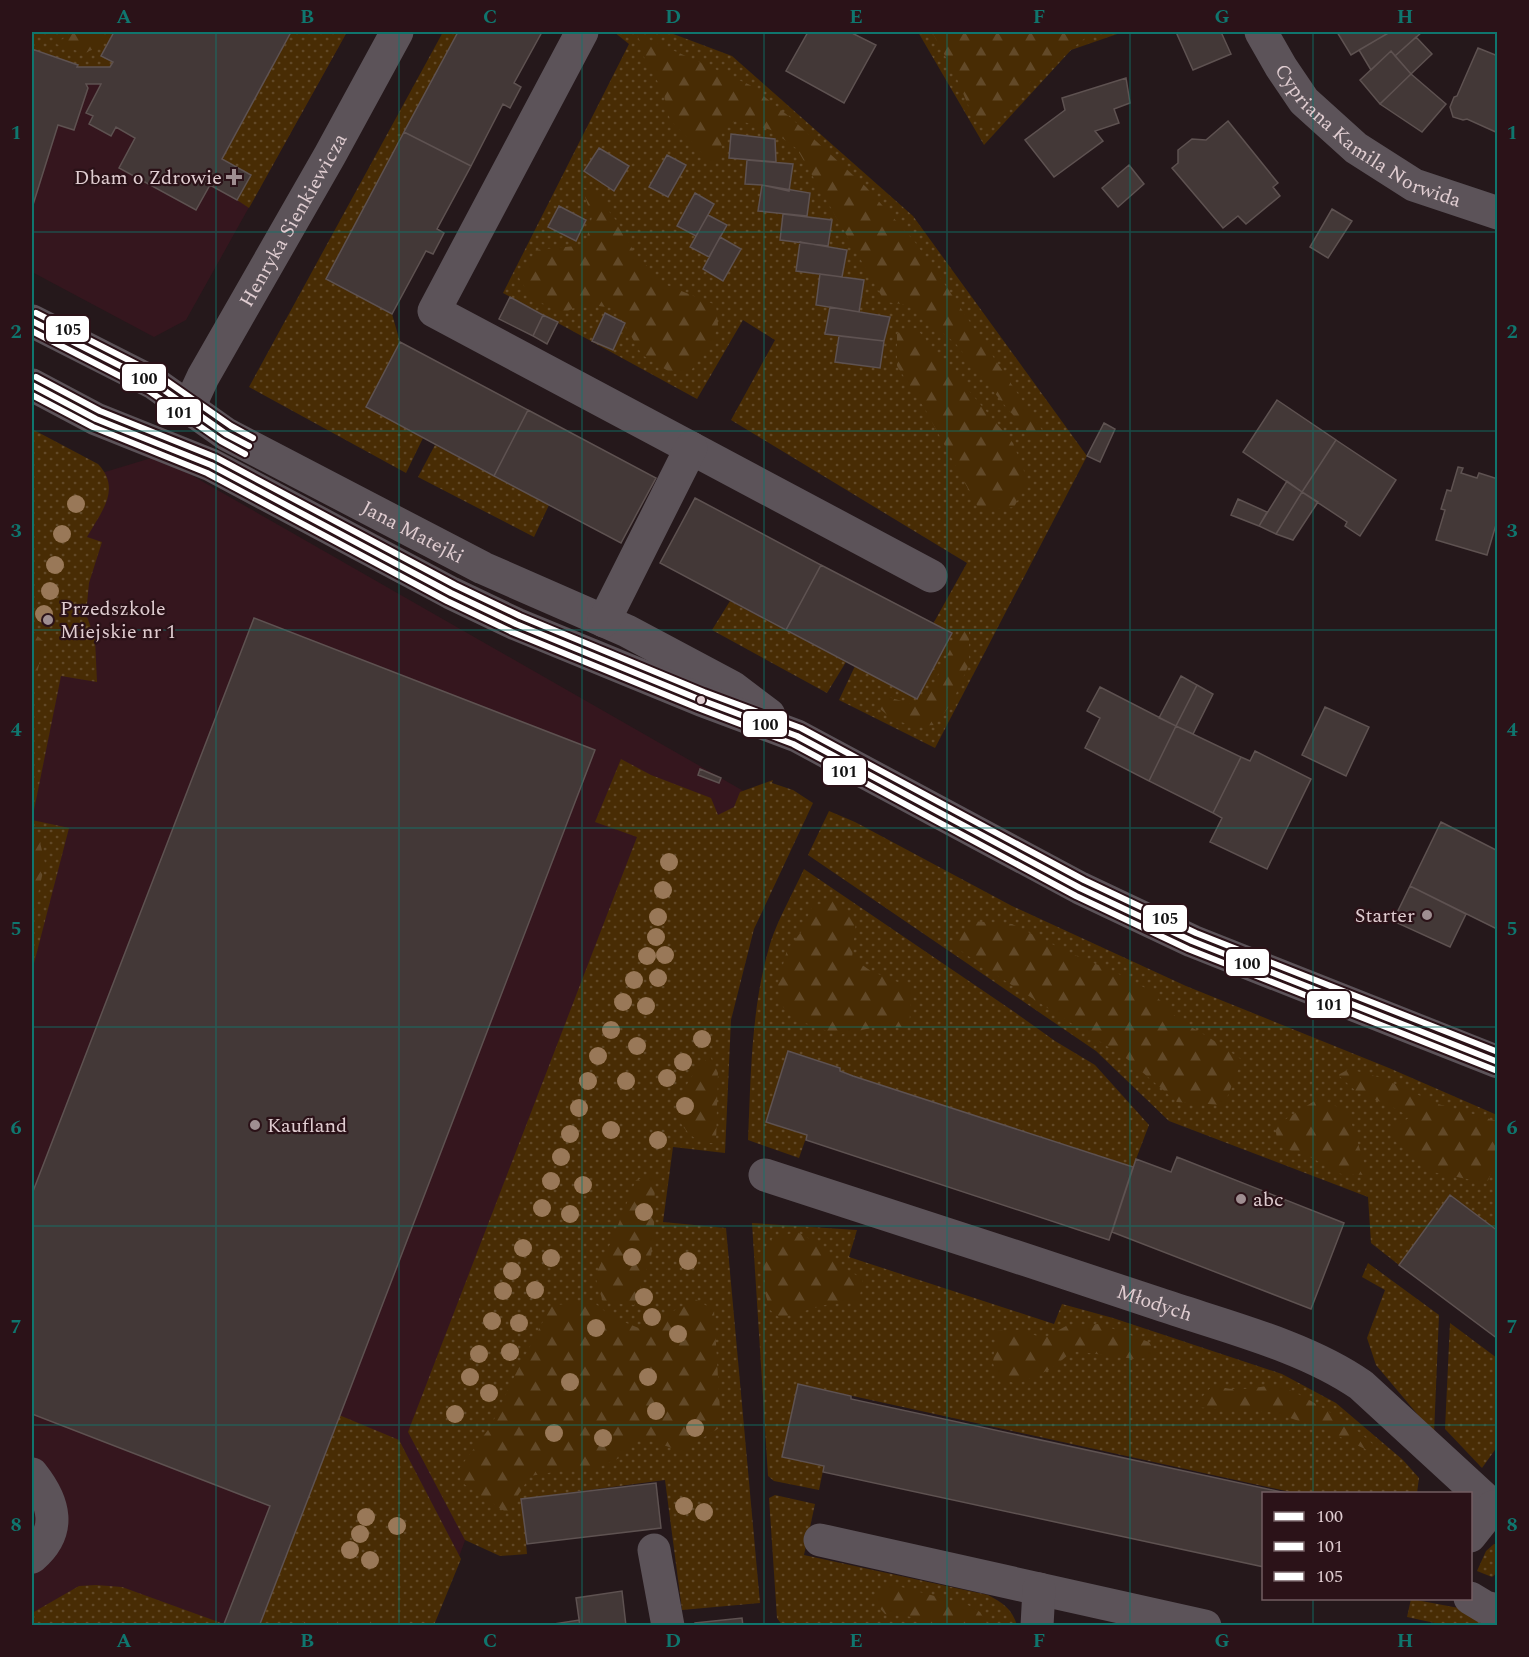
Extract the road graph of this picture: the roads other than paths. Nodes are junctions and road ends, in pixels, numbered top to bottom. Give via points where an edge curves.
1 (397, 32) edge
2 (582, 32) edge
3 (1261, 32) edge
4 (1497, 213) edge
5 (32, 321) edge
6 (32, 385) edge
7 (189, 407) junction
8 (144, 440) junction
9 (692, 448) junction
10 (197, 459) junction
11 (931, 576) dead end
12 (604, 621) junction
13 (797, 736) junction
14 (1497, 1062) edge
15 (765, 1175) dead end
16 (32, 1474) edge
17 (1495, 1509) edge
18 (1472, 1534) edge
19 (820, 1540) dead end
20 (654, 1550) dead end
21 (32, 1557) edge
22 (1038, 1589) junction
23 (1472, 1599) edge
24 (1497, 1610) edge
25 (668, 1626) edge
26 (1037, 1626) edge
27 (1205, 1626) edge

1 - 7 street, Henryka Sienkiewicza
2 - 9 street via 434,311
3 - 4 street, Cypriana Kamila Norwida via 1304,101 1356,148 1414,185
5 - 7 street, Jana Matejki via 154,383
6 - 8 street, Jana Matejki
7 - 8 street via 159,423
7 - 10 street
7 - 12 street, Jana Matejki via 226,434 483,568
8 - 10 street, Jana Matejki
9 - 11 street
9 - 12 street
10 - 13 street, Jana Matejki via 516,624
12 - 13 street, Jana Matejki via 732,687
13 - 14 street, Jana Matejki via 1080,888 1192,941
15 - 17 street, Młodych via 1112,1287 1279,1345 1341,1371
16 - 21 street via 48,1500 54,1521 46,1541
17 - 18 street
19 - 22 street
20 - 25 street
22 - 26 street
22 - 27 street
23 - 24 street

